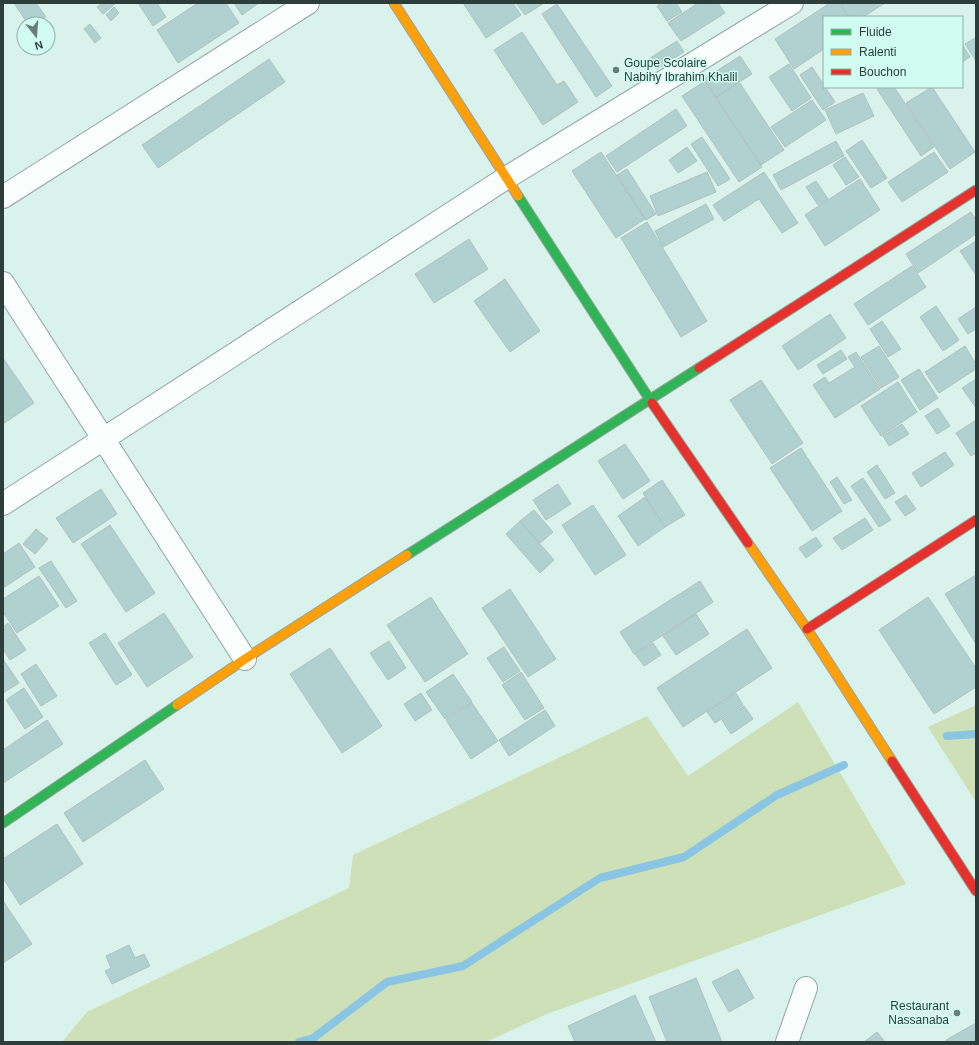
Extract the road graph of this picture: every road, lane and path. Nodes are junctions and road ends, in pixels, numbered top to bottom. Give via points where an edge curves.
1 (308, 3) edge
2 (394, 3) edge
3 (792, 3) edge
4 (506, 178) junction
5 (976, 190) edge
6 (3, 197) edge
7 (3, 283) edge
8 (649, 398) junction
9 (104, 438) junction
10 (3, 504) edge
11 (976, 520) edge
12 (806, 629) junction
13 (245, 659) junction
14 (3, 824) edge
15 (976, 891) edge
16 (806, 988) dead end
17 (787, 1042) edge

1 - 6 street
2 - 4 street
3 - 4 street
4 - 8 street
4 - 9 street
5 - 8 street
7 - 9 street
8 - 12 street
8 - 13 street
9 - 10 street
9 - 13 street
11 - 12 street
12 - 15 street
13 - 14 street
16 - 17 street

